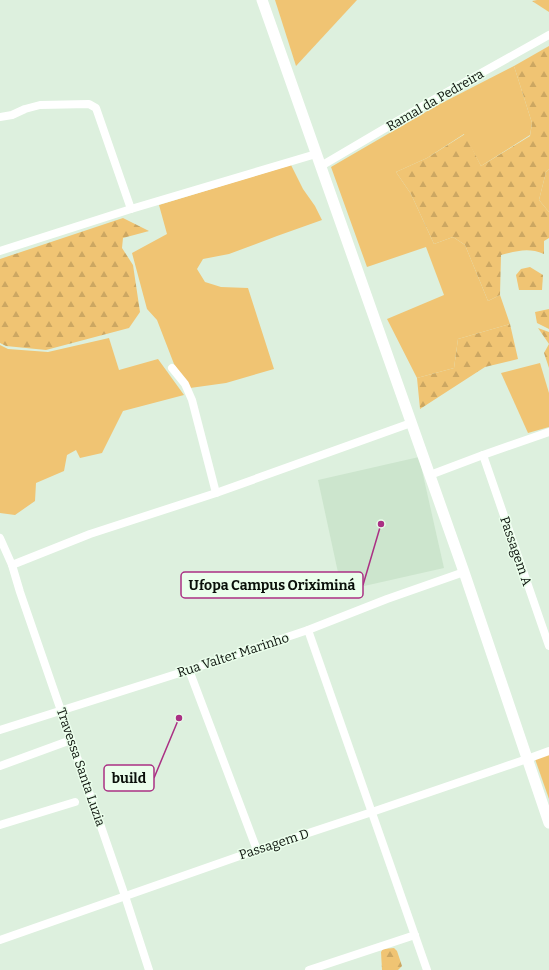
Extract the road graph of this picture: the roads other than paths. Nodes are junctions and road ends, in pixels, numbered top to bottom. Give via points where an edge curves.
1 (262, 0) edge
2 (549, 35) edge
3 (0, 117) edge
4 (316, 154) junction
5 (321, 166) junction
6 (131, 209) junction
7 (0, 251) edge
8 (172, 368) dead end
9 (411, 423) junction
10 (549, 432) edge
11 (483, 455) junction
12 (430, 475) junction
13 (216, 493) junction
14 (0, 538) edge
15 (12, 565) junction
16 (464, 572) junction
17 (308, 630) junction
18 (549, 646) edge
19 (189, 670) junction
20 (61, 711) junction
21 (0, 730) edge
22 (71, 740) junction
23 (549, 751) edge
24 (527, 759) junction
25 (0, 766) edge
26 (75, 802) dead end
27 (372, 812) junction
28 (549, 823) edge
29 (0, 825) edge
30 (257, 850) junction
31 (125, 896) junction
32 (415, 935) junction
33 (0, 940) edge
34 (149, 970) edge
35 (309, 970) edge
36 (427, 970) edge

1 - 4 main road
2 - 5 street, Ramal da Pedreira
3 - 6 street via 40,105 89,104 96,108
4 - 5 main road
4 - 6 street
5 - 9 main road
6 - 7 street
8 - 13 street via 185,384 192,400
9 - 12 main road
9 - 13 street
10 - 11 street
11 - 12 street
11 - 18 street, Passagem A
12 - 16 main road
13 - 15 street via 90,534
14 - 15 street, Travessa Santa Luzia
15 - 20 street, Travessa Santa Luzia
16 - 17 street, Rua Valter Marinho
16 - 24 main road
17 - 19 street, Rua Valter Marinho
17 - 27 street
19 - 20 street, Rua Valter Marinho
19 - 30 street
20 - 21 street, Rua Valter Marinho
20 - 22 street, Travessa Santa Luzia
22 - 25 street
22 - 31 street, Travessa Santa Luzia
23 - 24 street, Passagem D
24 - 27 street, Passagem D
24 - 28 main road
26 - 29 street
27 - 30 street, Passagem D
27 - 32 street
30 - 31 street, Passagem D
31 - 33 street, Passagem D
31 - 34 street, Travessa Santa Luzia
32 - 35 street
32 - 36 street

